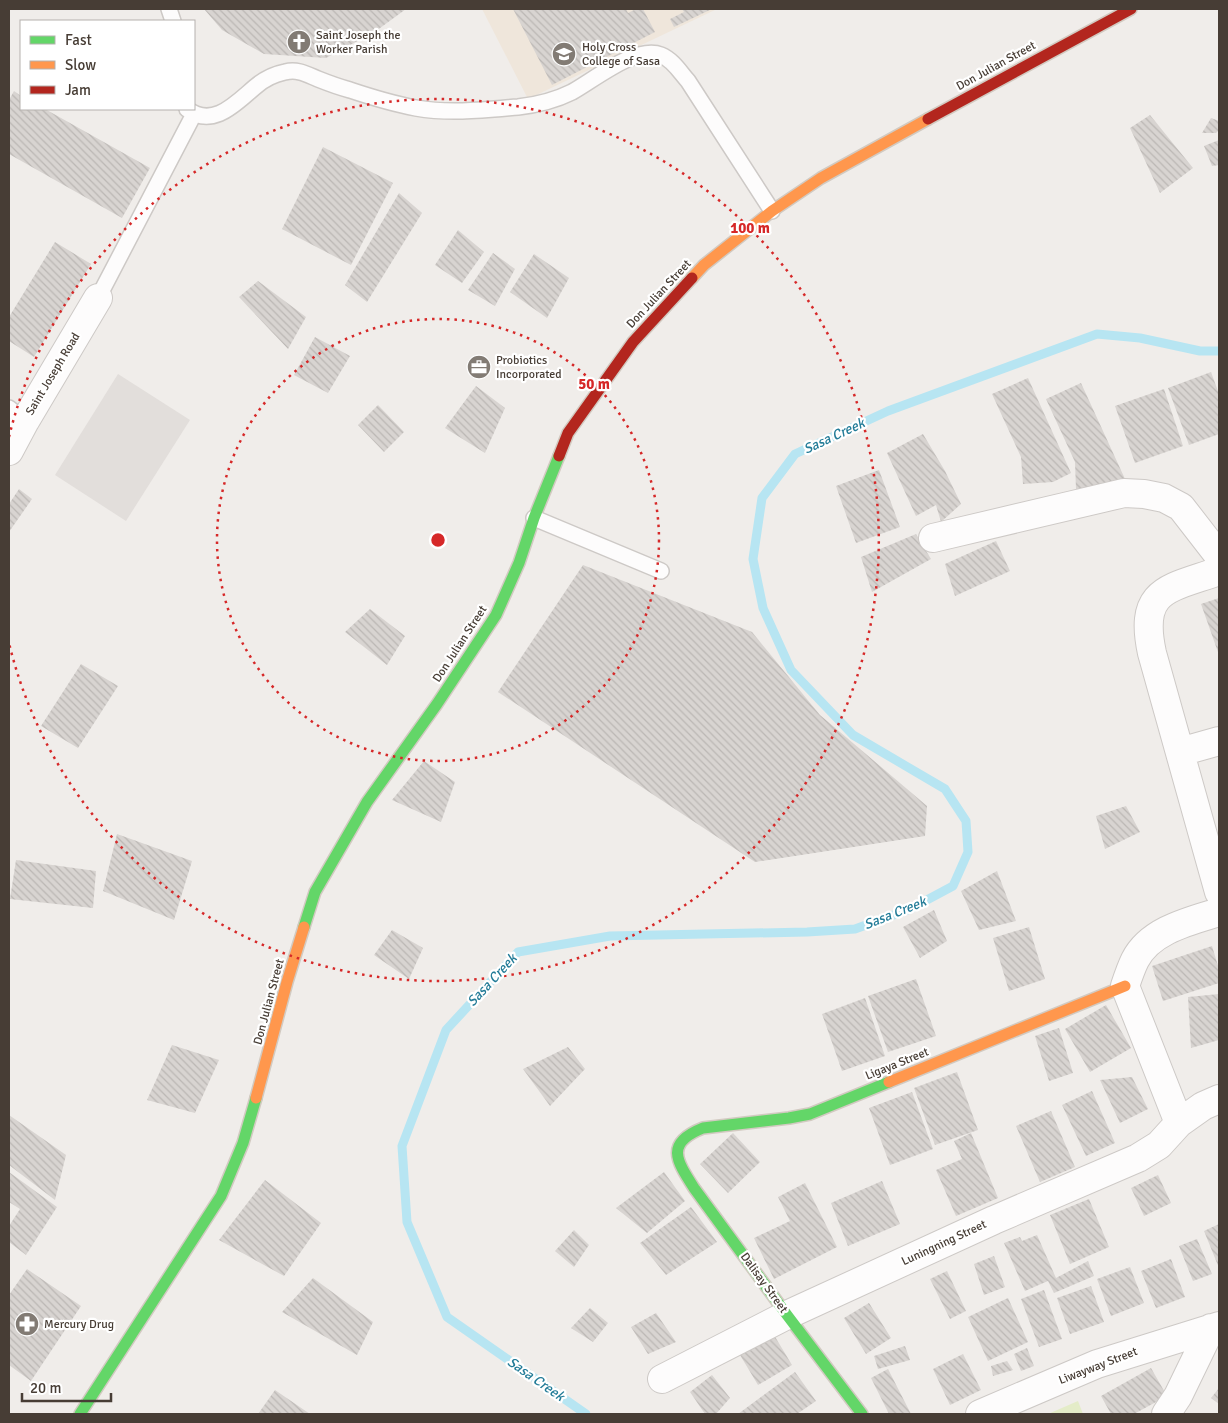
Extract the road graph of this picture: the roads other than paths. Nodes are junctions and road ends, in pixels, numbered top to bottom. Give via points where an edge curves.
1 (1131, 9) edge
2 (191, 112) edge
3 (772, 211) junction
4 (98, 298) joint
5 (17, 414) edge
6 (9, 450) edge
7 (534, 518) junction
8 (933, 538) dead end
9 (1219, 556) edge
10 (661, 571) dead end
11 (1219, 571) edge
12 (1219, 741) edge
13 (1180, 752) junction
14 (1219, 892) edge
15 (1219, 912) edge
16 (1125, 986) junction
17 (1219, 1099) edge
18 (1180, 1123) junction
19 (677, 1146) joint
20 (787, 1315) junction
21 (1215, 1327) edge
22 (662, 1379) dead end
23 (80, 1414) edge
24 (862, 1414) edge
25 (980, 1414) edge
26 (1166, 1414) edge

1 - 3 street, Don Julian Street via 821,178
2 - 3 lane via 204,117 230,109 271,77 295,70 349,90 416,108 451,112 534,105 571,93 623,61 644,53 660,54 673,62 688,81
2 - 4 lane
3 - 7 street, Don Julian Street via 704,265 633,342 568,433
4 - 5 street, Saint Joseph Road
5 - 6 street, Saint Joseph Road
7 - 10 lane
7 - 23 street, Don Julian Street via 519,564 496,615 368,802 315,892 242,1143 221,1196
8 - 9 street via 1124,493 1144,494 1164,498 1181,507
11 - 13 street via 1158,596 1148,619 1148,637
12 - 13 street
13 - 14 street
15 - 16 street via 1166,931 1147,944 1136,958
16 - 18 street
16 - 19 street, Ligaya Street via 810,1114 703,1128 692,1131
17 - 18 street, Luningning Street
18 - 20 street, Luningning Street via 1159,1145 1138,1158
19 - 20 street, Dalisay Street via 683,1171
20 - 22 street, Luningning Street
20 - 24 street, Dalisay Street
21 - 25 street, Liwayway Street via 1097,1364
21 - 26 street

